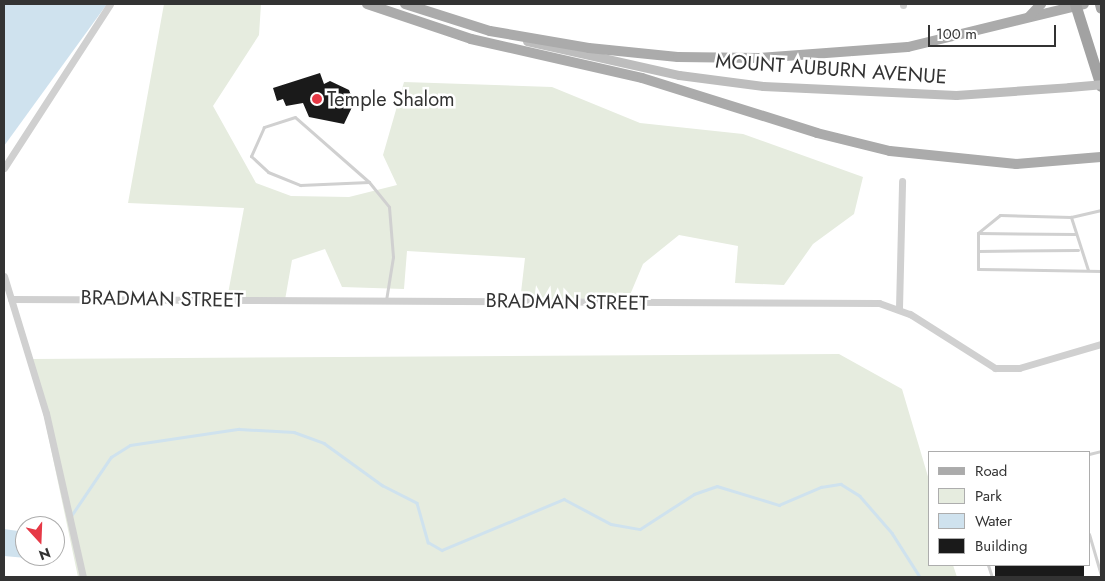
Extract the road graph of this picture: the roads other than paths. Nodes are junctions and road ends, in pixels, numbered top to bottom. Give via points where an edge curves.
1 (110, 4) edge
2 (367, 4) edge
3 (404, 4) edge
4 (1041, 4) edge
5 (1100, 4) edge
6 (1079, 5) edge
7 (1101, 8) edge
8 (1029, 17) junction
9 (490, 31) junction
10 (608, 70) junction
11 (679, 75) junction
12 (1101, 85) edge
13 (1099, 159) edge
14 (4, 168) edge
15 (902, 181) dead end
16 (370, 182) junction
17 (1101, 210) edge
18 (1071, 216) junction
19 (978, 233) junction
20 (1074, 234) junction
21 (1078, 250) junction
22 (978, 251) junction
23 (1088, 270) junction
24 (1101, 271) edge
25 (4, 276) edge
26 (11, 298) junction
27 (386, 300) junction
28 (899, 308) junction
29 (1101, 344) edge
30 (1090, 537) edge
31 (1101, 575) edge
32 (83, 577) edge

1 - 14 street
2 - 10 main road, MOUNT AUBURN AVENUE via 471,38
3 - 9 main road, MOUNT AUBURN AVENUE
4 - 8 main road
5 - 7 highway
6 - 8 main road
6 - 12 highway
8 - 9 main road via 908,47 758,58 632,54
9 - 11 main road, MOUNT AUBURN AVENUE
10 - 11 main road, MOUNT AUBURN AVENUE
10 - 13 main road via 890,151 1016,164
11 - 12 main road, MOUNT AUBURN AVENUE, bridge via 840,92 956,95
15 - 28 street
16 - 16 lane via 300,185 268,172 251,156 264,127 295,117
16 - 27 lane via 389,207 394,258
17 - 18 lane
18 - 19 lane via 1000,215
18 - 20 lane
19 - 20 lane
19 - 22 lane
20 - 21 lane
21 - 22 lane
21 - 23 lane
22 - 23 lane via 978,269
23 - 24 lane
25 - 26 street
26 - 27 street, BRADMAN STREET
26 - 32 street via 46,413
27 - 28 street, BRADMAN STREET via 844,303
28 - 29 street, BRADMAN STREET via 995,368 1019,368
30 - 31 lane

